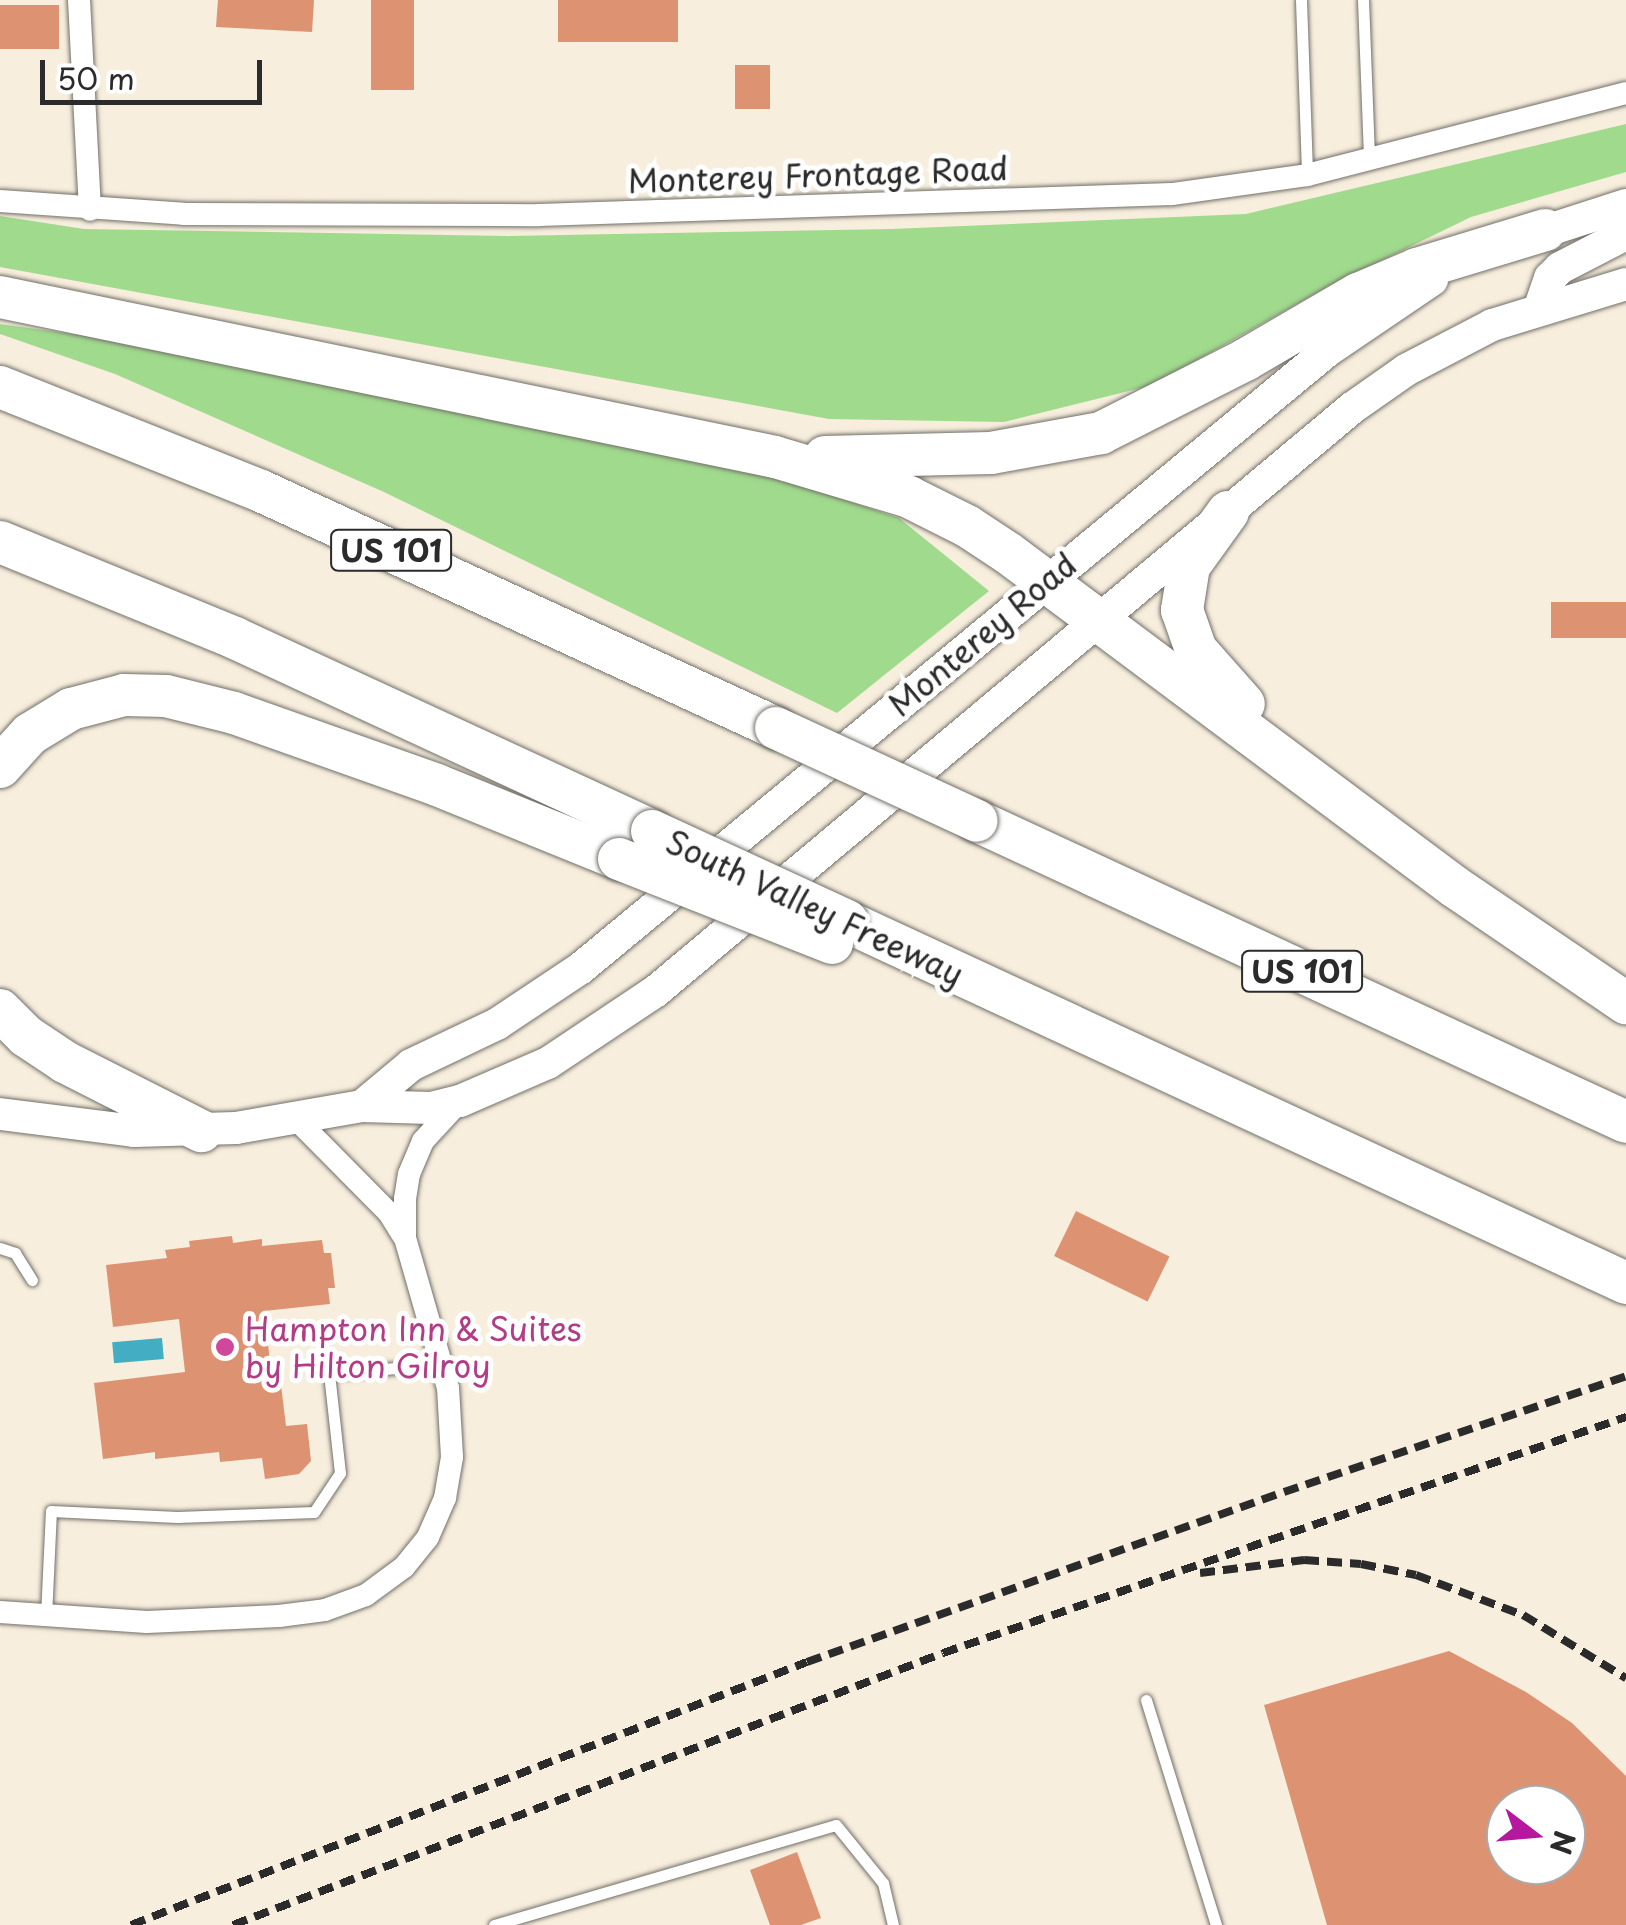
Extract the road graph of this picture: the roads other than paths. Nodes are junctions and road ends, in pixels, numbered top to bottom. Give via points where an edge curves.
1 (79, 0) edge
2 (1301, 0) edge
3 (1363, 0) edge
4 (1626, 93) edge
5 (1369, 159) junction
6 (1307, 175) junction
7 (0, 201) edge
8 (1626, 205) edge
9 (90, 210) junction
10 (1545, 230) junction
11 (1626, 234) edge
12 (1626, 284) edge
13 (0, 297) edge
14 (1540, 307) junction
15 (0, 387) edge
16 (775, 458) junction
17 (1228, 512) junction
18 (0, 542) edge
19 (1044, 581) junction
20 (1098, 620) junction
21 (58, 715) junction
22 (0, 749) edge
23 (0, 767) edge
24 (843, 934) junction
25 (1542, 948) junction
26 (1626, 1003) edge
27 (0, 1010) edge
28 (460, 1101) junction
29 (362, 1106) junction
30 (0, 1114) edge
31 (297, 1120) junction
32 (1626, 1122) edge
33 (201, 1131) junction
34 (405, 1238) junction
35 (0, 1248) edge
36 (32, 1280) dead end
37 (1626, 1282) edge
38 (440, 1364) junction
39 (0, 1612) edge
40 (46, 1617) junction
41 (1146, 1700) dead end
42 (494, 1925) edge
43 (893, 1925) edge
44 (1216, 1925) edge

1 - 9 street
2 - 6 lane
3 - 5 lane
4 - 5 street, Monterey Frontage Road
5 - 6 street, Monterey Frontage Road
6 - 9 street, Monterey Frontage Road via 1172,194 824,208 280,216
7 - 9 street, Monterey Frontage Road
8 - 10 main road, Monterey Road
10 - 16 highway via 1358,294 1101,433 991,453
10 - 19 main road, Monterey Road via 1454,268 1348,334
11 - 14 main road via 1560,268
12 - 14 main road, Monterey Road
13 - 16 highway
14 - 17 main road, Monterey Road via 1406,370
15 - 32 highway, US 101, bridge via 261,490
16 - 19 highway via 877,485 938,510
17 - 20 main road, Monterey Road
17 - 25 highway via 1196,553 1182,596 1189,636 1206,664 1248,708
18 - 24 highway, South Valley Freeway, bridge via 235,638 652,831
19 - 20 highway
19 - 29 main road, Monterey Road via 581,968 497,1024 411,1065
20 - 25 highway
20 - 28 main road, Monterey Road via 643,1001 548,1063
21 - 22 highway
21 - 23 highway
21 - 24 highway, bridge via 124,695 188,700 437,785 619,860
24 - 37 highway, South Valley Freeway via 1068,1024
25 - 26 highway
27 - 33 highway via 65,1062
28 - 29 main road, Monterey Road via 393,1110
28 - 34 street via 416,1154 405,1199
29 - 31 main road, Monterey Road
30 - 33 main road, Monterey Road via 102,1129
31 - 33 main road, Monterey Road
31 - 34 street via 389,1213
34 - 38 street
35 - 36 lane via 16,1253
38 - 40 street via 452,1457 444,1498 428,1537 404,1567 366,1594 325,1610 279,1616 148,1622
38 - 40 lane via 330,1374 340,1473 314,1512 178,1517 51,1511
39 - 40 street
41 - 44 lane
42 - 43 lane via 836,1825 882,1883

